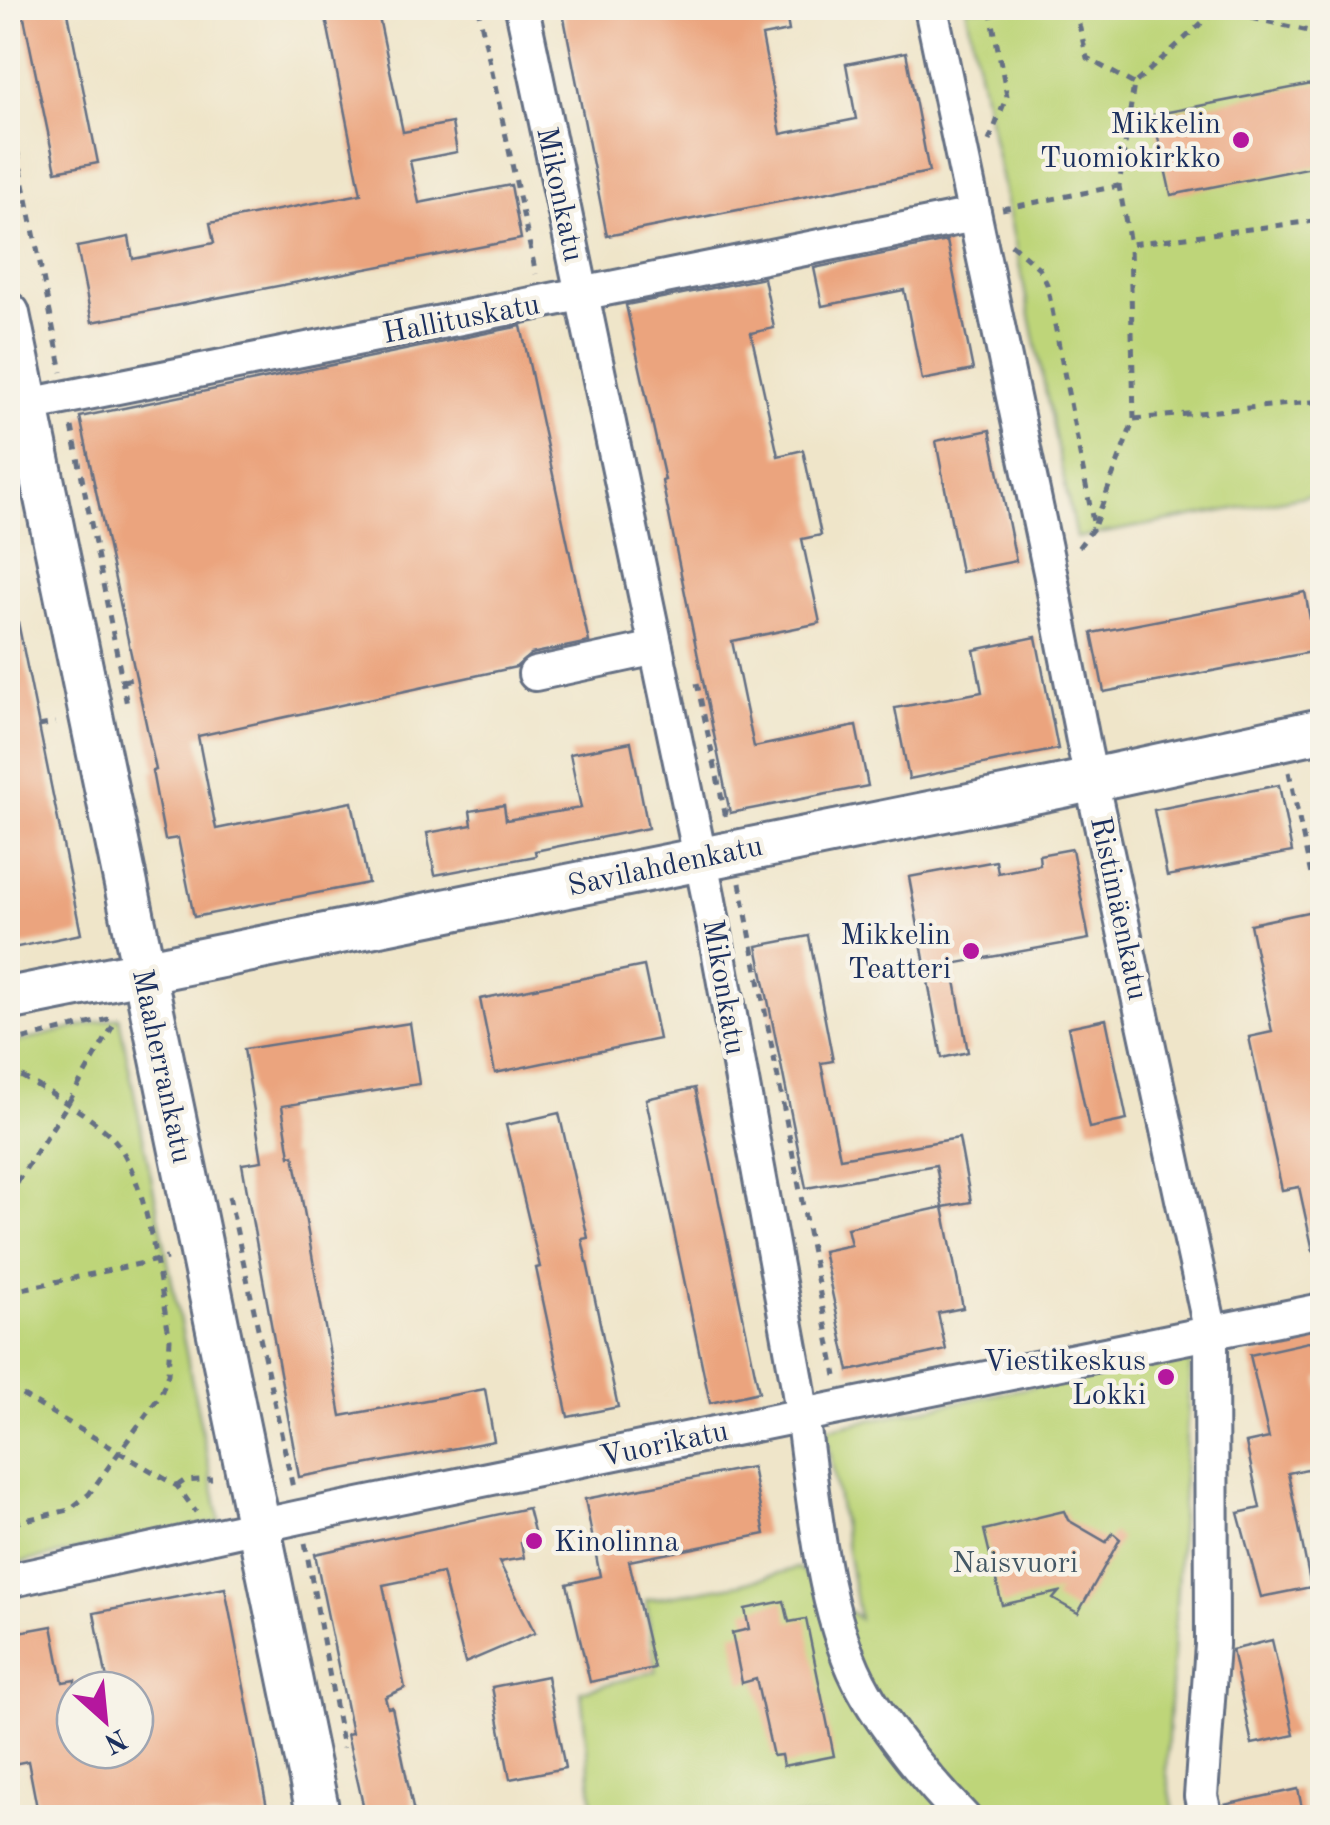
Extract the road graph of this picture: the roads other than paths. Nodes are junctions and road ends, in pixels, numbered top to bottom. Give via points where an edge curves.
1 (522, 8) edge
2 (930, 8) edge
3 (994, 210) junction
4 (582, 294) junction
5 (8, 314) edge
6 (33, 404) edge
7 (656, 648) junction
8 (536, 674) dead end
9 (1321, 739) edge
10 (1092, 780) junction
11 (700, 858) junction
12 (144, 970) junction
13 (8, 999) edge
14 (1322, 1310) edge
15 (1211, 1334) junction
16 (803, 1415) junction
17 (259, 1528) junction
18 (8, 1582) edge
19 (319, 1818) edge
20 (964, 1818) edge
21 (1206, 1818) edge

1 - 4 street, Mikonkatu
2 - 3 street, Ristimäenkatu
3 - 4 street, Hallituskatu
3 - 10 street, Ristimäenkatu
4 - 6 street, Hallituskatu
4 - 7 street, Mikonkatu
5 - 6 main road, Maaherrankatu
6 - 12 main road, Maaherrankatu
7 - 8 street
7 - 11 street, Mikonkatu
9 - 10 main road, Savilahdenkatu
10 - 11 main road, Savilahdenkatu
10 - 15 street, Ristimäenkatu
11 - 12 main road, Savilahdenkatu
11 - 16 street, Mikonkatu
12 - 13 main road, Savilahdenkatu
12 - 17 main road, Maaherrankatu
14 - 15 street, Vuorikatu
15 - 16 street, Vuorikatu
15 - 21 street, Ristimäenkatu via 1212,1646 1201,1796
16 - 17 street, Vuorikatu
16 - 20 street, Mikonkatu via 834,1618 864,1692
17 - 18 street, Vuorikatu
17 - 19 main road, Maaherrankatu

